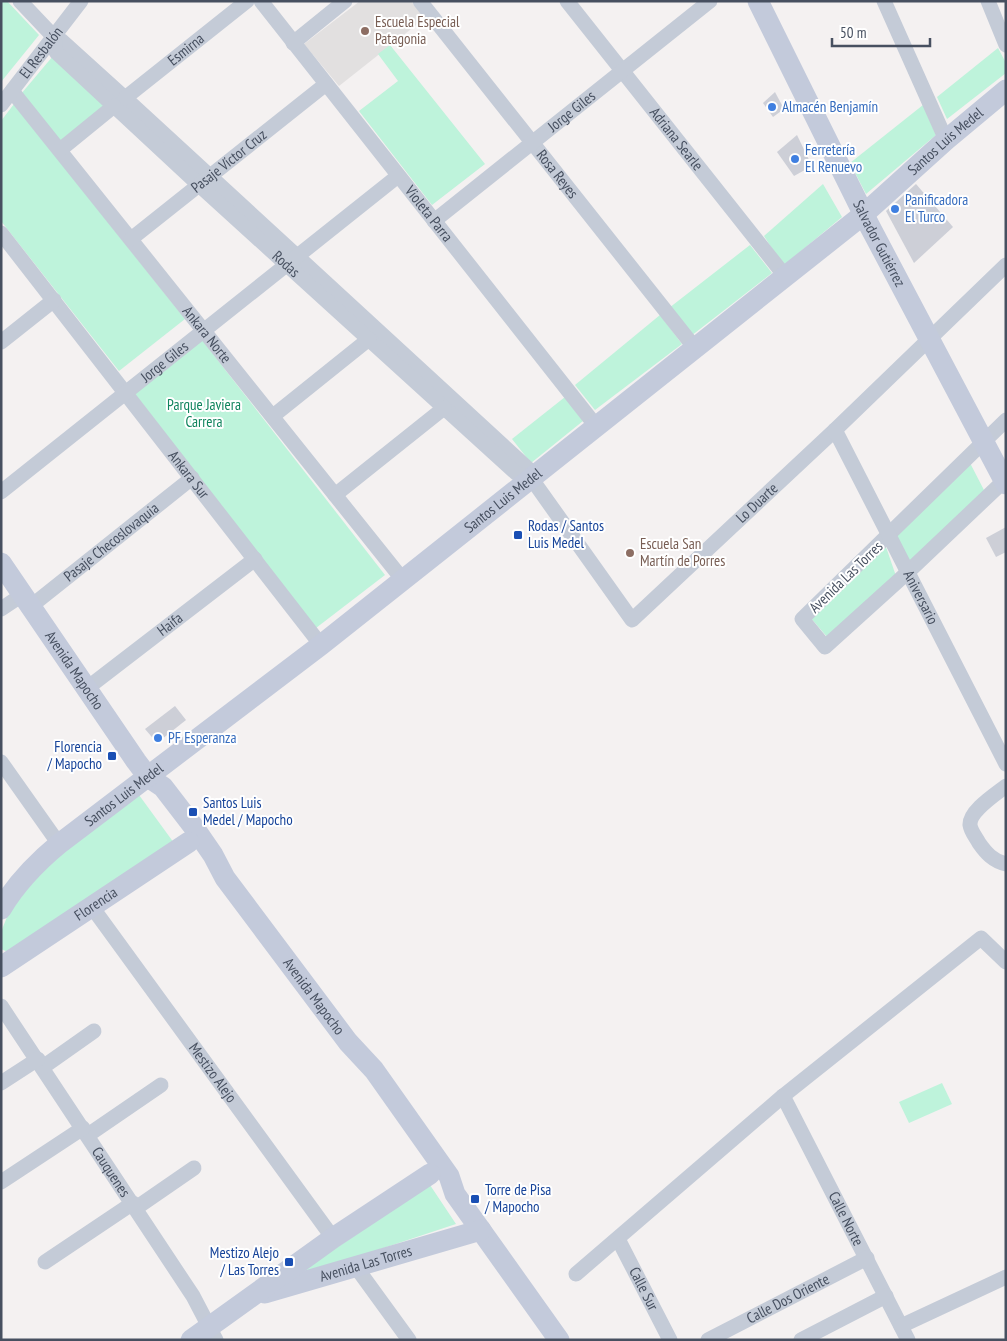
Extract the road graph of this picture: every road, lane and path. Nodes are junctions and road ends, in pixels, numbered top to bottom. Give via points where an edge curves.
1 (20, 1) edge
2 (81, 1) edge
3 (247, 1) edge
4 (260, 1) edge
5 (345, 1) edge
6 (420, 1) edge
7 (567, 1) edge
8 (710, 1) edge
9 (758, 1) edge
10 (884, 1) edge
11 (988, 1) edge
12 (54, 36) junction
13 (293, 43) junction
14 (1006, 45) edge
15 (622, 71) junction
16 (326, 84) junction
17 (1006, 90) edge
18 (12, 91) junction
19 (120, 102) junction
20 (1, 105) edge
21 (946, 140) junction
22 (532, 143) junction
23 (60, 150) junction
24 (398, 176) junction
25 (204, 181) junction
26 (864, 214) junction
27 (434, 221) junction
28 (1, 233) edge
29 (131, 239) junction
30 (292, 261) junction
31 (1006, 265) edge
32 (786, 276) junction
33 (54, 300) junction
34 (204, 330) junction
35 (929, 338) junction
36 (369, 339) junction
37 (1, 342) edge
38 (695, 348) junction
39 (125, 393) junction
40 (444, 408) junction
41 (273, 416) junction
42 (1006, 420) edge
43 (596, 426) junction
44 (835, 430) junction
45 (983, 442) junction
46 (533, 477) junction
47 (192, 478) junction
48 (1005, 481) edge
49 (1, 492) edge
50 (335, 495) junction
51 (889, 535) junction
52 (255, 559) junction
53 (1, 563) edge
54 (908, 572) junction
55 (403, 580) junction
56 (26, 601) junction
57 (1, 609) edge
58 (322, 645) junction
59 (86, 689) junction
60 (1, 762) edge
61 (1006, 764) edge
62 (148, 777) junction
63 (1006, 786) edge
64 (191, 834) junction
65 (59, 844) junction
66 (1006, 864) edge
67 (92, 907) junction
68 (1, 909) edge
69 (1006, 962) edge
70 (1, 966) edge
71 (1, 1006) edge
72 (94, 1032) dead end
73 (348, 1042) junction
74 (41, 1063) junction
75 (1, 1083) edge
76 (161, 1085) dead end
77 (783, 1096) junction
78 (85, 1131) junction
79 (194, 1168) dead end
80 (430, 1174) junction
81 (1, 1182) edge
82 (455, 1194) junction
83 (134, 1206) junction
84 (481, 1230) junction
85 (333, 1238) junction
86 (618, 1238) junction
87 (867, 1258) junction
88 (45, 1262) dead end
89 (356, 1267) junction
90 (576, 1274) dead end
91 (1006, 1277) edge
92 (886, 1296) junction
93 (251, 1297) junction
94 (901, 1326) junction
95 (213, 1333) edge
96 (191, 1340) edge
97 (409, 1340) edge
98 (559, 1340) edge
99 (670, 1340) edge
100 (708, 1340) edge
101 (801, 1340) edge
102 (908, 1340) edge

1 - 12 street, Rodas
2 - 12 street, El Resbalón
3 - 19 street, Esmirna
4 - 13 street, Violeta Parra
5 - 13 street
6 - 22 street, Rosa Reyes
7 - 15 street, Adriana Searle
8 - 15 street, Jorge Giles
9 - 26 main road, Salvador Gutiérrez
10 - 21 street
11 - 14 street
12 - 18 street, El Resbalón
12 - 19 street, Rodas via 62,40
13 - 16 street, Violeta Parra
15 - 22 street, Jorge Giles
15 - 32 street, Adriana Searle
16 - 24 street, Violeta Parra
16 - 25 street, Pasaje Víctor Cruz
17 - 21 main road, Santos Luis Medel
18 - 20 street, El Resbalón
18 - 23 street, Ankara Norte
19 - 23 street, Esmirna
19 - 25 street, Rodas
21 - 26 main road, Santos Luis Medel
22 - 27 street, Jorge Giles
22 - 38 street, Rosa Reyes
23 - 29 street, Ankara Norte
24 - 27 street, Violeta Parra
24 - 30 street, Jorge Giles
25 - 29 street, Pasaje Víctor Cruz
25 - 30 street, Rodas
26 - 32 main road, Santos Luis Medel
26 - 35 main road, Salvador Gutiérrez
27 - 43 street, Violeta Parra
28 - 33 street, Ankara Sur
29 - 34 street, Ankara Norte
30 - 34 street, Jorge Giles
30 - 36 street, Rodas
30 - 46 street, Rodas
31 - 35 street, Lo Duarte
32 - 38 main road, Santos Luis Medel
33 - 37 street
33 - 39 street, Ankara Sur
34 - 39 street, Jorge Giles
34 - 41 street, Ankara Norte
35 - 44 street, Lo Duarte
35 - 45 main road, Salvador Gutiérrez
36 - 40 street, Rodas
36 - 41 street
38 - 43 main road, Santos Luis Medel
39 - 47 street, Ankara Sur
39 - 49 street, Jorge Giles
40 - 46 street, Rodas via 516,473
40 - 50 street
41 - 50 street, Ankara Norte
42 - 45 street, Avenida Las Torres
43 - 46 main road, Santos Luis Medel
44 - 46 street, Lo Duarte via 632,620
44 - 51 street, Aniversario
45 - 48 main road, Salvador Gutiérrez
45 - 51 street, Avenida Las Torres
46 - 55 main road, Santos Luis Medel
47 - 52 street, Ankara Sur
47 - 56 street, Pasaje Checoslovaquia
48 - 54 street, Avenida Las Torres
50 - 55 street, Ankara Norte
51 - 54 street, Aniversario
51 - 54 street, Avenida Las Torres via 802,619 825,647
52 - 58 street, Ankara Sur
52 - 59 street, Haifa
53 - 56 main road, Avenida Mapocho
54 - 61 street, Aniversario
55 - 58 main road, Santos Luis Medel
56 - 57 street, Pasaje Checoslovaquia
56 - 59 main road, Avenida Mapocho
58 - 62 main road, Santos Luis Medel
59 - 62 main road, Avenida Mapocho
60 - 65 street
62 - 64 main road, Avenida Mapocho via 163,787
62 - 65 main road, Santos Luis Medel
63 - 66 street via 974,814 970,823 988,855
64 - 67 main road, Florencia
64 - 73 main road, Avenida Mapocho via 212,867 225,878
65 - 68 main road, Santos Luis Medel via 32,868
67 - 70 main road, Florencia
67 - 85 street, Mestizo Alejo
69 - 77 street via 981,938
71 - 74 street, Cauquenes
72 - 74 street
73 - 80 main road, Avenida Mapocho via 359,1071
73 - 82 main road, Avenida Mapocho via 374,1070 445,1171
74 - 75 street
74 - 78 street, Cauquenes
76 - 78 street
77 - 86 street
77 - 87 street, Calle Norte
78 - 81 street
78 - 83 street, Cauquenes
79 - 83 street
80 - 82 main road, Avenida Mapocho
80 - 85 main road, Avenida Las Torres
82 - 84 main road, Avenida Mapocho
83 - 88 street
83 - 95 street, Cauquenes via 193,1296
84 - 89 main road, Avenida Las Torres
84 - 98 main road, Avenida Mapocho
85 - 93 main road, Avenida Las Torres
86 - 90 street
86 - 99 street, Calle Sur
87 - 92 street, Calle Norte
87 - 100 street, Calle Dos Oriente
89 - 93 main road, Avenida Las Torres
89 - 97 street
91 - 94 street
92 - 94 street, Calle Norte
92 - 101 street
93 - 95 main road, Avenida Las Torres
94 - 102 street, Calle Norte
95 - 96 main road, Avenida Las Torres

